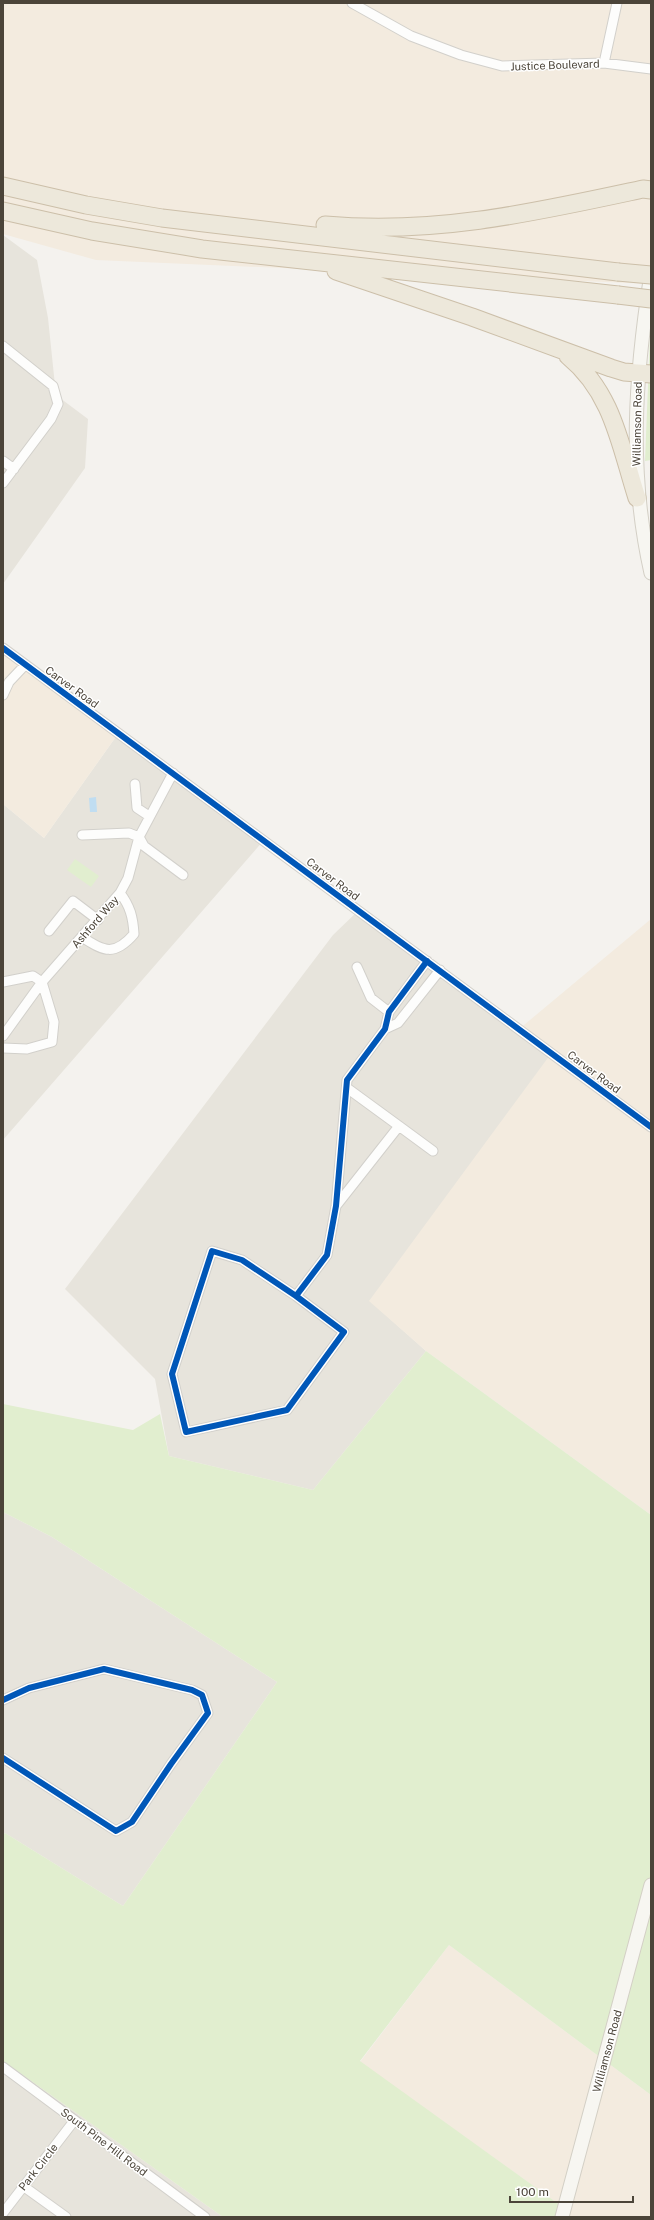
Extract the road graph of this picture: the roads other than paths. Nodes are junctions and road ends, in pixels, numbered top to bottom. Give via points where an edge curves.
1 (352, 3) edge
2 (617, 3) edge
3 (604, 63) junction
4 (651, 69) edge
5 (3, 186) edge
6 (651, 190) edge
7 (3, 211) edge
8 (162, 218) junction
9 (297, 260) junction
10 (651, 275) edge
11 (651, 299) edge
12 (3, 346) edge
13 (562, 351) junction
14 (644, 374) edge
15 (3, 461) edge
16 (14, 469) junction
17 (3, 483) edge
18 (637, 498) junction
19 (651, 573) edge
20 (3, 648) edge
21 (23, 667) junction
22 (5, 692) edge
23 (173, 773) junction
24 (135, 784) dead end
25 (149, 816) junction
26 (82, 835) dead end
27 (140, 837) junction
28 (183, 875) dead end
29 (120, 893) junction
30 (98, 920) junction
31 (49, 931) dead end
32 (82, 937) junction
33 (427, 961) junction
34 (357, 967) dead end
35 (440, 970) junction
36 (3, 982) edge
37 (42, 982) junction
38 (389, 1012) junction
39 (385, 1029) junction
40 (3, 1034) edge
41 (3, 1048) edge
42 (347, 1088) junction
43 (399, 1126) junction
44 (651, 1127) edge
45 (433, 1151) dead end
46 (336, 1206) junction
47 (296, 1296) junction
48 (3, 1700) edge
49 (3, 1758) edge
50 (651, 1885) edge
51 (3, 2066) edge
52 (74, 2121) junction
53 (24, 2186) junction
54 (3, 2213) edge
55 (66, 2217) edge
56 (205, 2217) edge
57 (562, 2217) edge

1 - 3 street, Justice Boulevard via 411,36 461,55 502,66
2 - 3 street
3 - 4 street, Justice Boulevard
5 - 8 highway via 86,205
6 - 8 highway via 643,189 506,217 442,226 361,228 245,218
7 - 9 highway via 132,238
8 - 10 highway, bridge
9 - 11 highway, bridge
9 - 13 highway via 382,286
10 - 14 main road, Williamson Road
12 - 16 street via 53,386 58,404 51,419
13 - 14 highway via 611,368
13 - 18 highway via 590,377 607,404
14 - 18 main road, Williamson Road via 635,464
15 - 16 street
16 - 17 street
18 - 19 main road, Williamson Road
20 - 21 street, Carver Road
21 - 22 street via 9,682
21 - 23 street, Carver Road
23 - 25 street, Ashford Way
23 - 33 street, Carver Road
24 - 25 street via 136,808
25 - 27 street, Ashford Way
26 - 27 street via 129,834
27 - 28 street via 144,846
27 - 29 street, Ashford Way via 128,878
29 - 30 street, Ashford Way
29 - 32 street via 130,905 133,919 134,934 124,946 108,950
30 - 31 street via 73,902
30 - 32 street, Ashford Way
32 - 37 street, Ashford Way
33 - 35 street, Carver Road
33 - 38 street
34 - 38 street via 371,998
35 - 39 street via 398,1023
35 - 44 street, Carver Road
36 - 37 street via 32,976
37 - 40 street, Ashford Way
37 - 41 street via 54,1022 52,1042 27,1049
38 - 39 street
39 - 42 street via 347,1080
42 - 43 street
42 - 46 street
43 - 45 street
43 - 46 street
46 - 47 street via 327,1255
47 - 47 street via 344,1332 287,1410 186,1432 172,1374 212,1251 242,1260
48 - 49 street via 29,1688 104,1668 192,1690 202,1695 208,1713 132,1822 116,1831
50 - 57 main road, Williamson Road
51 - 52 street, South Pine Hill Road
52 - 53 street, Park Circle
52 - 56 street, South Pine Hill Road
53 - 54 street, Park Circle
53 - 55 street

